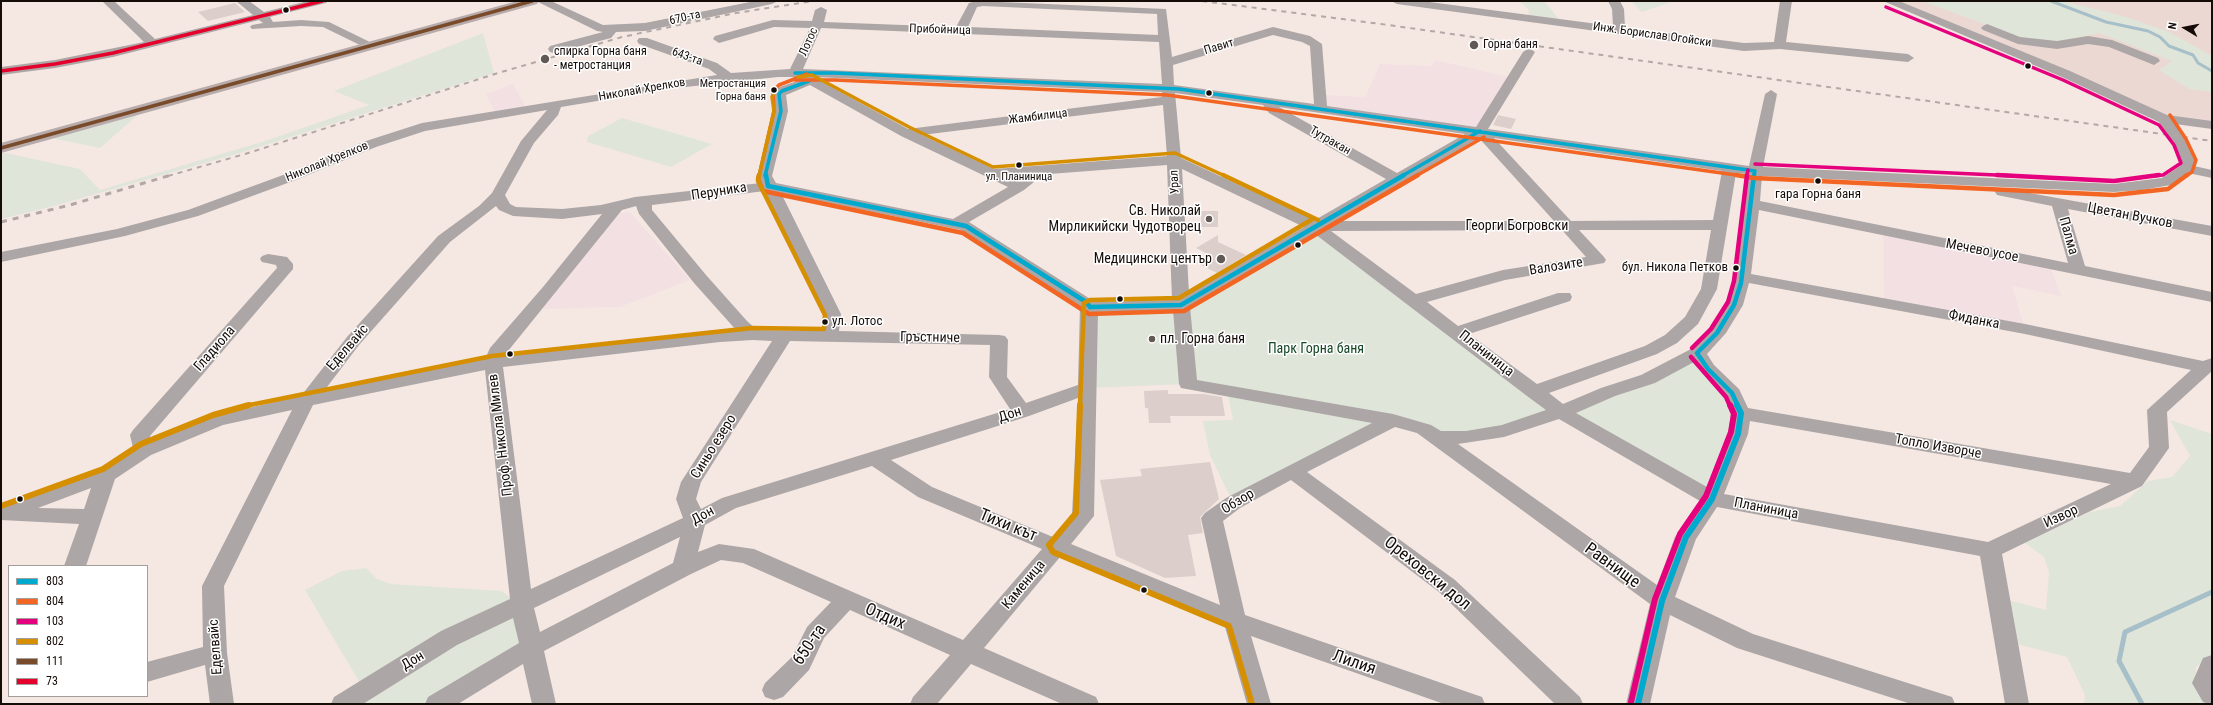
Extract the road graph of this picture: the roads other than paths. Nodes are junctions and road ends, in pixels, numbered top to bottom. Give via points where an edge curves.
1 (108, 1) edge
2 (242, 1) edge
3 (322, 1) edge
4 (532, 1) edge
5 (542, 1) edge
6 (699, 1) edge
7 (772, 1) edge
8 (1397, 1) edge
9 (1614, 1) edge
10 (1786, 1) edge
11 (1889, 1) edge
12 (1918, 1) edge
13 (821, 10) dead end
14 (701, 14) junction
15 (261, 17) junction
16 (295, 23) junction
17 (817, 25) junction
18 (612, 29) junction
19 (1619, 30) junction
20 (960, 31) junction
21 (348, 34) junction
22 (205, 35) junction
23 (719, 39) dead end
24 (1164, 39) junction
25 (643, 41) dead end
26 (153, 44) junction
27 (370, 45) junction
28 (1780, 45) junction
29 (554, 49) dead end
30 (1530, 52) dead end
31 (113, 53) junction
32 (330, 56) junction
33 (1908, 58) dead end
34 (2154, 61) dead end
35 (1166, 63) junction
36 (1, 71) edge
37 (795, 73) junction
38 (728, 77) junction
39 (809, 81) junction
40 (1168, 94) junction
41 (1771, 94) dead end
42 (1267, 101) junction
43 (555, 106) junction
44 (1321, 109) junction
45 (2164, 119) junction
46 (2212, 125) edge
47 (1480, 131) junction
48 (906, 133) junction
49 (1, 148) edge
50 (1174, 160) junction
51 (1050, 168) junction
52 (1730, 168) junction
53 (2186, 168) junction
54 (1755, 171) junction
55 (992, 174) junction
56 (2212, 174) edge
57 (1396, 179) junction
58 (1930, 179) junction
59 (768, 186) junction
60 (1019, 187) junction
61 (498, 195) junction
62 (644, 201) junction
63 (2058, 202) junction
64 (1752, 204) junction
65 (617, 206) junction
66 (957, 223) junction
67 (1720, 225) junction
68 (1315, 226) junction
69 (1567, 226) junction
70 (2212, 231) edge
71 (1, 257) edge
72 (268, 259) dead end
73 (2078, 270) junction
74 (1742, 277) junction
75 (1564, 297) dead end
76 (2212, 297) edge
77 (1415, 300) junction
78 (1181, 305) junction
79 (1090, 307) junction
80 (1457, 332) junction
81 (752, 335) junction
82 (785, 335) junction
83 (830, 336) junction
84 (1697, 353) junction
85 (493, 363) junction
86 (2208, 366) edge
87 (1088, 388) junction
88 (1534, 392) junction
89 (305, 402) junction
90 (1022, 412) junction
91 (1561, 412) junction
92 (1740, 413) junction
93 (1393, 420) junction
94 (1437, 438) junction
95 (144, 450) junction
96 (874, 458) junction
97 (1292, 471) junction
98 (106, 475) junction
99 (2135, 481) junction
100 (1712, 499) junction
101 (1, 513) edge
102 (91, 517) junction
103 (694, 521) junction
104 (1056, 546) junction
105 (1990, 550) junction
106 (75, 565) edge
107 (683, 568) junction
108 (846, 600) junction
109 (1662, 602) junction
110 (522, 605) junction
111 (1235, 621) junction
112 (531, 647) junction
113 (967, 652) junction
114 (215, 653) junction
115 (2212, 665) edge
116 (148, 672) edge
117 (774, 690) dead end
118 (2212, 695) edge
119 (222, 704) edge
120 (343, 704) edge
121 (437, 704) edge
122 (544, 704) edge
123 (922, 704) edge
124 (1087, 704) edge
125 (1259, 704) edge
126 (1473, 704) edge
127 (1571, 704) edge
128 (1638, 704) edge
129 (1943, 704) edge
130 (2017, 704) edge

1 - 26 street
2 - 15 street
3 - 15 street
4 - 27 highway
5 - 18 street via 601,29
6 - 14 street
7 - 14 street, 670-та
8 - 19 street, Инж. Борислав Огойски
9 - 19 street via 1618,9
10 - 28 street
11 - 45 street via 2066,74
12 - 34 street via 2018,40 2057,45 2088,40 2112,44
13 - 17 street, Лотос
14 - 18 street, 670-та via 645,27
15 - 16 street via 268,21
15 - 22 street
16 - 21 street via 325,24
16 - 22 street
17 - 20 street, Прибойница
17 - 23 street, Прибойница via 773,23
17 - 37 street, Лотос
18 - 29 street via 607,35
19 - 28 street, Инж. Борислав Огойски via 1744,47
20 - 24 street, Прибойница
20 - 24 street, Урал via 973,6 983,3 1162,11
21 - 27 street
21 - 32 highway via 348,43
22 - 26 street
22 - 31 street
24 - 35 street, Урал
25 - 38 street, 643-та via 713,66
26 - 31 street
27 - 32 highway
28 - 33 street, Инж. Борислав Огойски
30 - 47 street
31 - 36 street
32 - 49 highway
35 - 40 street, Урал
35 - 44 street, Павит via 1273,31 1306,39 1316,44
37 - 38 street, Николай Хрелков
37 - 39 street
37 - 40 street, Николай Хрелков via 835,73
38 - 43 street, Николай Хрелков
39 - 48 street
39 - 59 street via 780,94 781,111 766,171 765,180
40 - 42 street, Николай Хрелков
40 - 48 street, Жамбилица
40 - 50 street, Урал
41 - 54 street
42 - 44 street, Николай Хрелков
42 - 57 street, Тутракан via 1274,110
43 - 61 street, Еделвайс via 550,116 528,141
43 - 71 street, Николай Хрелков via 445,122 412,130 193,213 112,235
44 - 47 street, Николай Хрелков
45 - 46 street
45 - 53 street via 2180,142 2189,162
47 - 52 street, Николай Хрелков
47 - 57 street
47 - 69 street, Валозите
48 - 55 street
50 - 51 street, Планиница
50 - 68 street, Планиница
50 - 78 street, Урал
51 - 55 street, Планиница
51 - 60 street
52 - 54 street, Николай Хрелков
52 - 67 street
53 - 56 street
53 - 58 street via 2166,182 2114,188
54 - 58 street
54 - 64 street
55 - 60 street
57 - 68 street
58 - 63 street, Цветан Вучков
59 - 62 street, Перуника
59 - 66 street, Перуника
59 - 83 street via 832,314
60 - 66 street
61 - 65 street, Перуника via 504,207 518,213 568,214
61 - 89 street, Еделвайс via 444,239 353,341
62 - 65 street, Перуника
62 - 81 street via 644,211 700,279
63 - 70 street, Цветан Вучков
63 - 73 street, Палма
64 - 73 street, Мечево усое
64 - 74 street
65 - 85 street, Проф. Никола Милев via 496,352
66 - 79 street, Перуника via 1010,253
67 - 69 street, Георги Богровски
67 - 88 street via 1709,289 1692,320 1671,339 1651,350
68 - 69 street, Георги Богровски
68 - 77 street, Планиница
68 - 78 street
69 - 77 street, Валозите via 1598,260 1503,275
72 - 95 street, Гладиола via 281,260 285,264 285,269 140,435
73 - 76 street, Мечево усое
74 - 84 street via 1734,305 1718,333
74 - 86 street, Фиданка via 2025,329
75 - 80 street
77 - 80 street, Планиница
78 - 79 street
78 - 93 street, Урал via 1188,384
79 - 87 street, Каменица
80 - 88 street, Планиница
81 - 82 street, Гръстниче
81 - 85 street, Гръстниче
82 - 83 street, Гръстниче
82 - 103 street, Синьо езеро via 691,482 686,498
83 - 90 street, Гръстниче via 999,340 998,377
84 - 91 street via 1648,379 1608,392
84 - 92 street via 1708,369 1732,393
85 - 89 street, Гръстниче
85 - 110 street, Проф. Никола Милев
86 - 99 street, Извор via 2157,410 2159,448
87 - 90 street, Дон
87 - 104 street, Каменица via 1083,516
88 - 91 street, Планиница
89 - 95 street, Гръстниче via 216,421
89 - 114 street, Еделвайс via 213,586
90 - 96 street, Дон
91 - 94 street via 1504,431 1466,437
91 - 100 street, Планиница
92 - 99 street, Топло Изворче
92 - 100 street via 1738,434
93 - 94 street, Равнище via 1424,429
93 - 97 street, Обзор
94 - 109 street, Равнище
95 - 98 street, Гръстниче
96 - 103 street, Дон via 738,499
96 - 104 street, Тихи кът via 925,492
97 - 111 street, Обзор via 1233,503 1212,518
97 - 127 street, Ореховски дол via 1447,586
98 - 101 street, Гръстниче
98 - 102 street
99 - 105 street, Извор
100 - 105 street, Планиница
100 - 109 street via 1686,538
101 - 102 street
102 - 106 street
103 - 107 street
103 - 110 street, Дон
104 - 111 street, Тихи кът
104 - 113 street, Каменица
105 - 130 street
107 - 108 street, Отдих via 720,552 746,555
107 - 112 street
108 - 113 street, Отдих
108 - 117 street, 650-та via 815,633 801,663
109 - 128 street
109 - 129 street, Равнище via 1745,641
110 - 112 street, Проф. Никола Милев
110 - 120 street, Дон via 449,638
111 - 125 street, Обзор
111 - 126 street, Лилия
112 - 121 street
112 - 122 street, Проф. Никола Милев
113 - 123 street, Каменица
113 - 124 street, Отдих
114 - 116 street
114 - 119 street, Еделвайс
115 - 118 street via 2204,683

